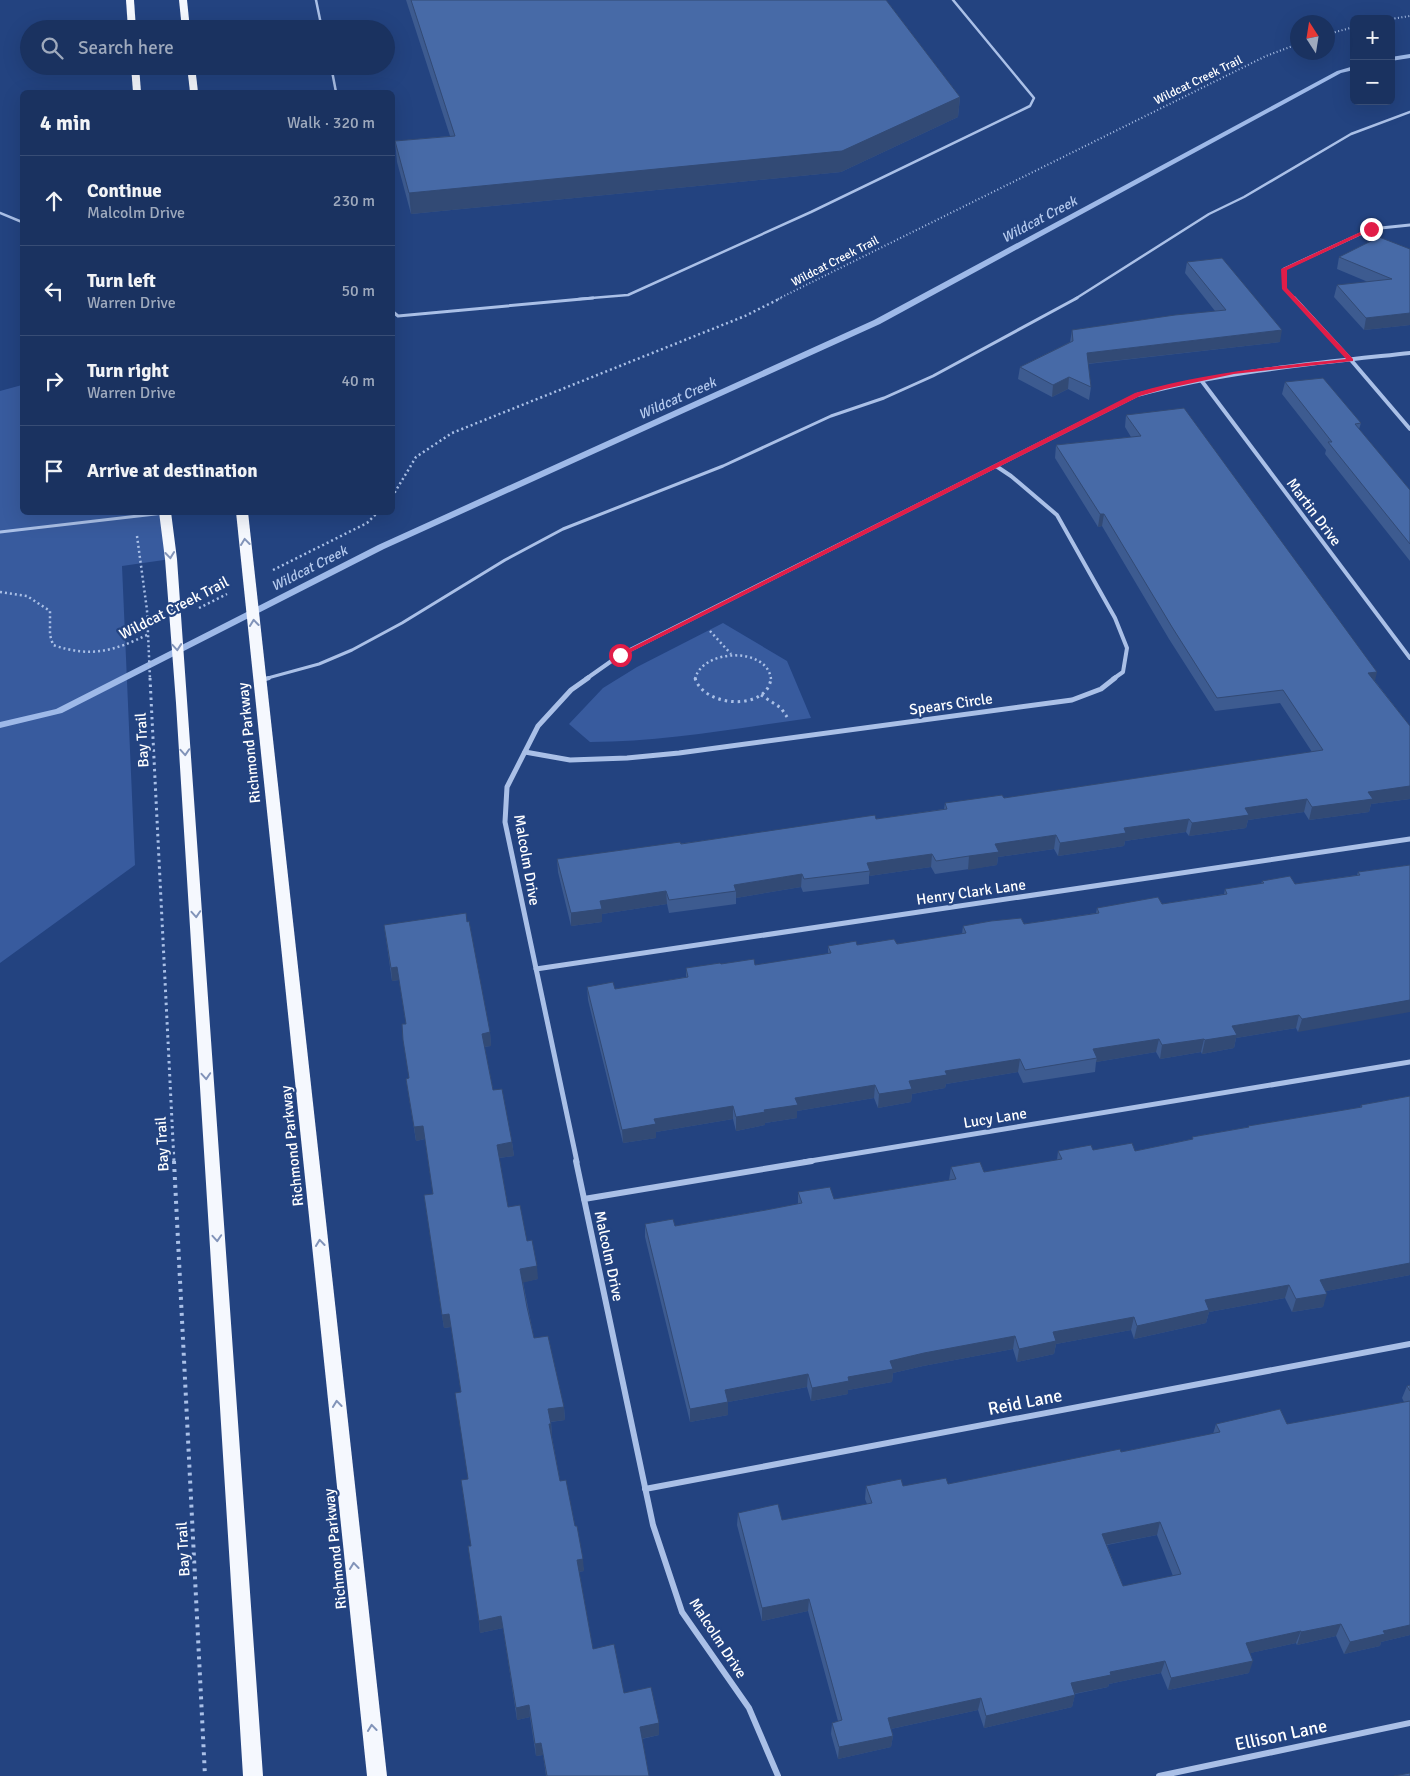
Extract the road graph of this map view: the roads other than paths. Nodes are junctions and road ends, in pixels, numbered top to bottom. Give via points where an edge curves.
1 (130, 0) edge
2 (183, 0) edge
3 (316, 0) edge
4 (953, 0) edge
5 (131, 20) edge
6 (185, 20) edge
7 (320, 20) edge
8 (136, 75) edge
9 (192, 75) edge
10 (333, 75) edge
11 (137, 90) edge
12 (194, 90) edge
13 (336, 90) edge
14 (1410, 112) edge
15 (0, 213) edge
16 (20, 221) edge
17 (1410, 225) edge
18 (395, 314) edge
19 (1410, 354) edge
20 (1351, 360) junction
21 (1201, 380) junction
22 (1410, 429) edge
23 (996, 466) junction
24 (150, 515) edge
25 (165, 515) edge
26 (242, 515) edge
27 (0, 532) edge
28 (1410, 658) edge
29 (260, 676) junction
30 (525, 752) junction
31 (1410, 839) edge
32 (536, 969) junction
33 (1410, 1062) edge
34 (584, 1199) junction
35 (1410, 1344) edge
36 (645, 1489) junction
37 (1410, 1723) edge
38 (253, 1776) edge
39 (377, 1776) edge
40 (778, 1776) edge
41 (1158, 1776) edge

1 - 5 highway
2 - 6 highway
3 - 7 lane
4 - 18 lane via 1034,98 1030,106 811,212 628,295 398,316
8 - 11 highway
9 - 12 highway
10 - 13 lane
14 - 29 lane via 1351,134 1244,198 1208,214 1074,300 933,376 832,416 723,466 563,529 352,650 319,664
15 - 16 lane
17 - 20 street via 1371,229 1284,269 1284,288
19 - 20 street, Malcolm Drive
20 - 21 street, Malcolm Drive via 1234,373
20 - 22 street
21 - 23 street, Malcolm Drive via 1137,395
21 - 28 street, Martin Drive
23 - 30 street, Malcolm Drive via 620,655 571,690 538,726
23 - 30 street, Spears Circle via 1056,516 1118,625 1127,648 1123,672 1101,689 1072,700 679,753 570,760
24 - 27 lane
25 -> 38 highway via 182,703
29 -> 26 highway, Richmond Parkway
39 -> 29 highway, Richmond Parkway
30 - 32 street, Malcolm Drive via 506,787 505,822
31 - 32 street, Henry Clark Lane
32 - 34 street, Malcolm Drive
33 - 34 street, Lucy Lane
34 - 36 street, Malcolm Drive
35 - 36 street, Reid Lane
36 - 40 street, Malcolm Drive via 653,1525 682,1612 749,1708
37 - 41 street, Ellison Lane

